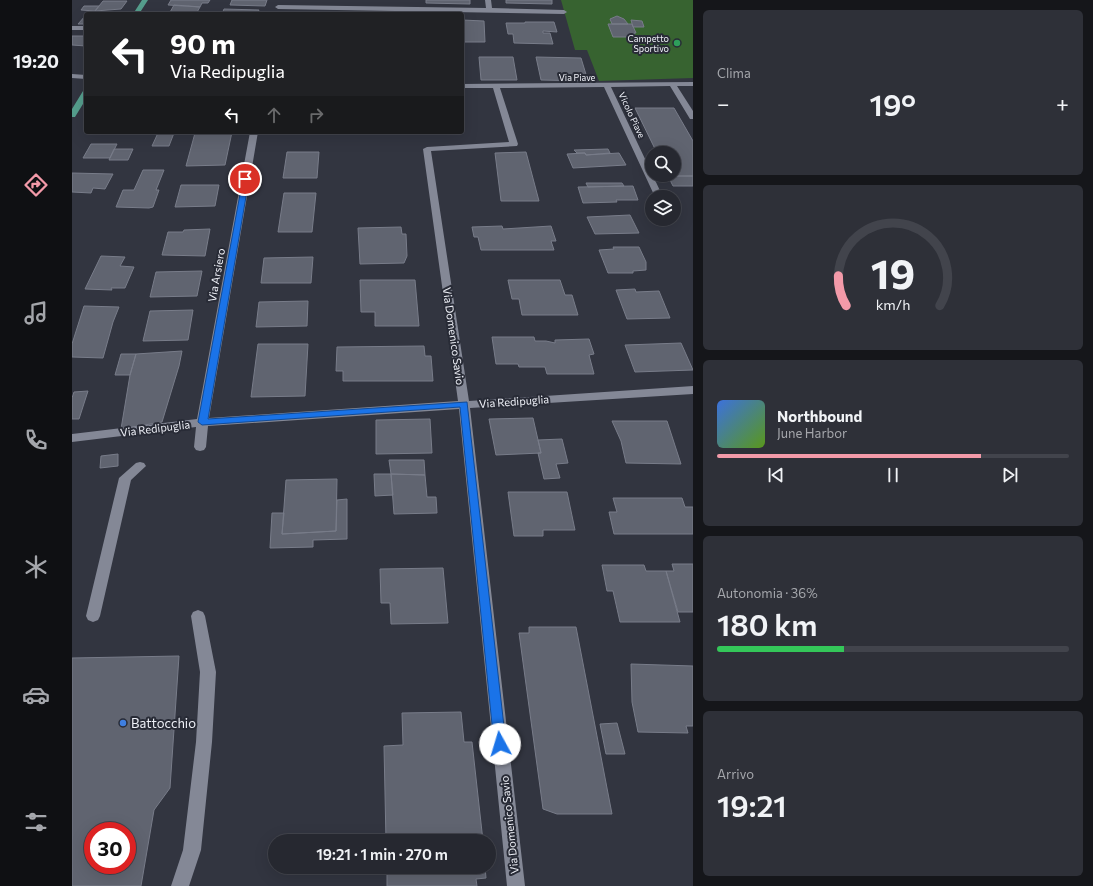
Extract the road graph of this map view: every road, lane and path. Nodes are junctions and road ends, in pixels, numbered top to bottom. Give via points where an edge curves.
1 (145, 0) edge
2 (281, 0) edge
3 (488, 0) edge
4 (278, 7) junction
5 (490, 10) junction
6 (137, 12) edge
7 (277, 12) edge
8 (564, 12) dead end
9 (72, 28) edge
10 (84, 28) edge
11 (72, 76) edge
12 (84, 77) edge
13 (673, 84) junction
14 (693, 84) edge
15 (464, 86) edge
16 (496, 86) junction
17 (607, 86) junction
18 (84, 96) edge
19 (72, 115) edge
20 (693, 117) edge
21 (254, 134) edge
22 (656, 190) edge
23 (693, 390) edge
24 (464, 404) junction
25 (202, 422) junction
26 (72, 438) edge
27 (200, 447) dead end
28 (140, 466) dead end
29 (93, 616) dead end
30 (198, 616) dead end
31 (180, 886) edge
32 (516, 886) edge

1 - 6 main road
2 - 4 street
3 - 5 street
4 - 5 street
4 - 7 street
5 - 8 street
9 - 10 street
11 - 12 street
13 - 14 street, Via Piave
13 - 17 street, Via Piave
13 - 20 street
15 - 16 street, Via Piave
16 - 17 street, Via Piave
16 - 24 street, Via Domenico Savio via 514,144 427,149
17 - 22 street, Vicolo Piave
18 - 19 main road
21 - 25 street, Via Arsiero
23 - 24 street, Via Redipuglia
24 - 25 street, Via Redipuglia
24 - 32 street, Via Domenico Savio
25 - 26 street, Via Redipuglia
25 - 27 street, Via Arsiero
28 - 29 street via 125,478
30 - 31 street via 208,672 204,742 192,850

